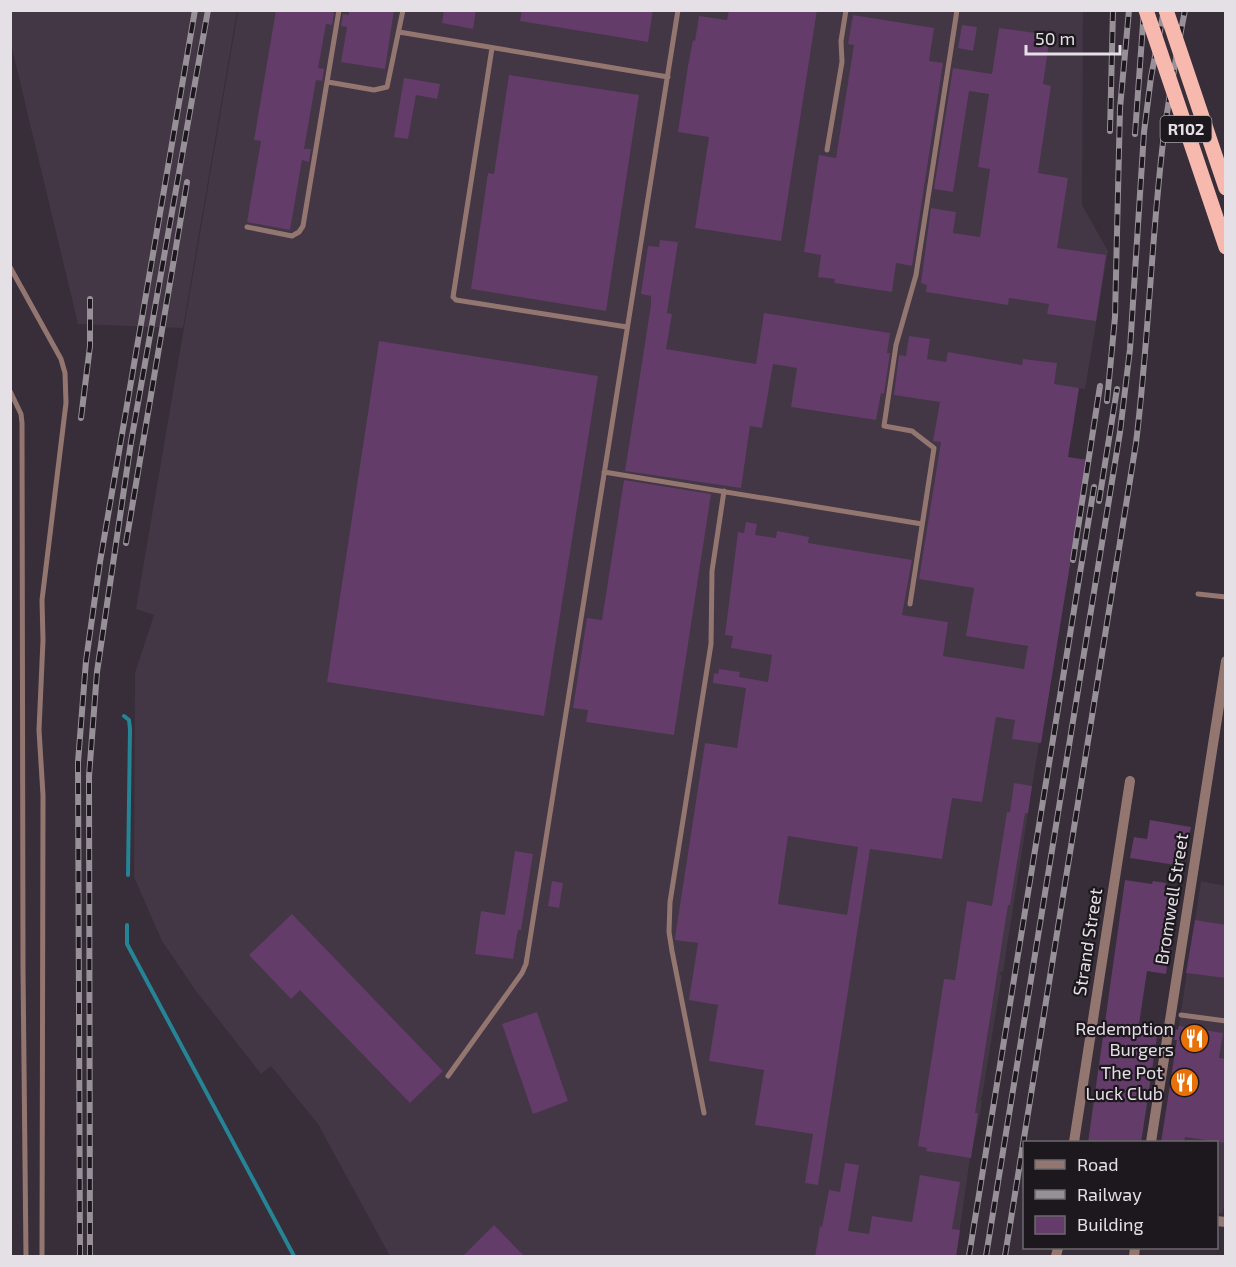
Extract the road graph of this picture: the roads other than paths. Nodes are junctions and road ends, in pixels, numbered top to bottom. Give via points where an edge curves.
1 (339, 10) edge
2 (402, 10) edge
3 (678, 10) edge
4 (846, 10) edge
5 (957, 10) edge
6 (1146, 10) edge
7 (1166, 10) edge
8 (399, 32) junction
9 (492, 48) junction
10 (668, 77) junction
11 (328, 82) junction
12 (827, 150) dead end
13 (1226, 188) edge
14 (247, 226) dead end
15 (1226, 247) edge
16 (10, 267) edge
17 (627, 327) junction
18 (10, 391) edge
19 (604, 472) junction
20 (724, 491) junction
21 (922, 524) junction
22 (1198, 594) dead end
23 (1226, 597) edge
24 (910, 604) dead end
25 (1226, 661) edge
26 (1130, 781) dead end
27 (1181, 1015) dead end
28 (1226, 1021) edge
29 (448, 1076) dead end
30 (704, 1113) dead end
31 (1074, 1141) edge
32 (1151, 1141) edge
33 (26, 1257) edge
34 (42, 1257) edge

1 - 11 lane
2 - 8 lane
3 - 10 lane
4 - 12 lane via 842,62
5 - 21 lane via 916,275 896,345 884,426 912,432 934,448
6 - 15 main road, R102, bridge
7 - 13 main road, R102, bridge
8 - 9 lane
8 - 11 lane via 387,87 374,90
9 - 10 lane
9 - 17 lane via 453,297
10 - 17 lane
11 - 14 lane via 303,226 292,236
16 - 34 lane via 61,359 66,386 42,600 39,701 43,795
17 - 19 lane
18 - 33 lane via 22,423
19 - 20 lane
19 - 29 lane via 526,964
20 - 21 lane
20 - 30 lane via 712,571 711,644 669,920
21 - 24 lane
22 - 23 lane
25 - 32 street, Bromwell Street
26 - 31 street, Strand Street
27 - 28 lane

